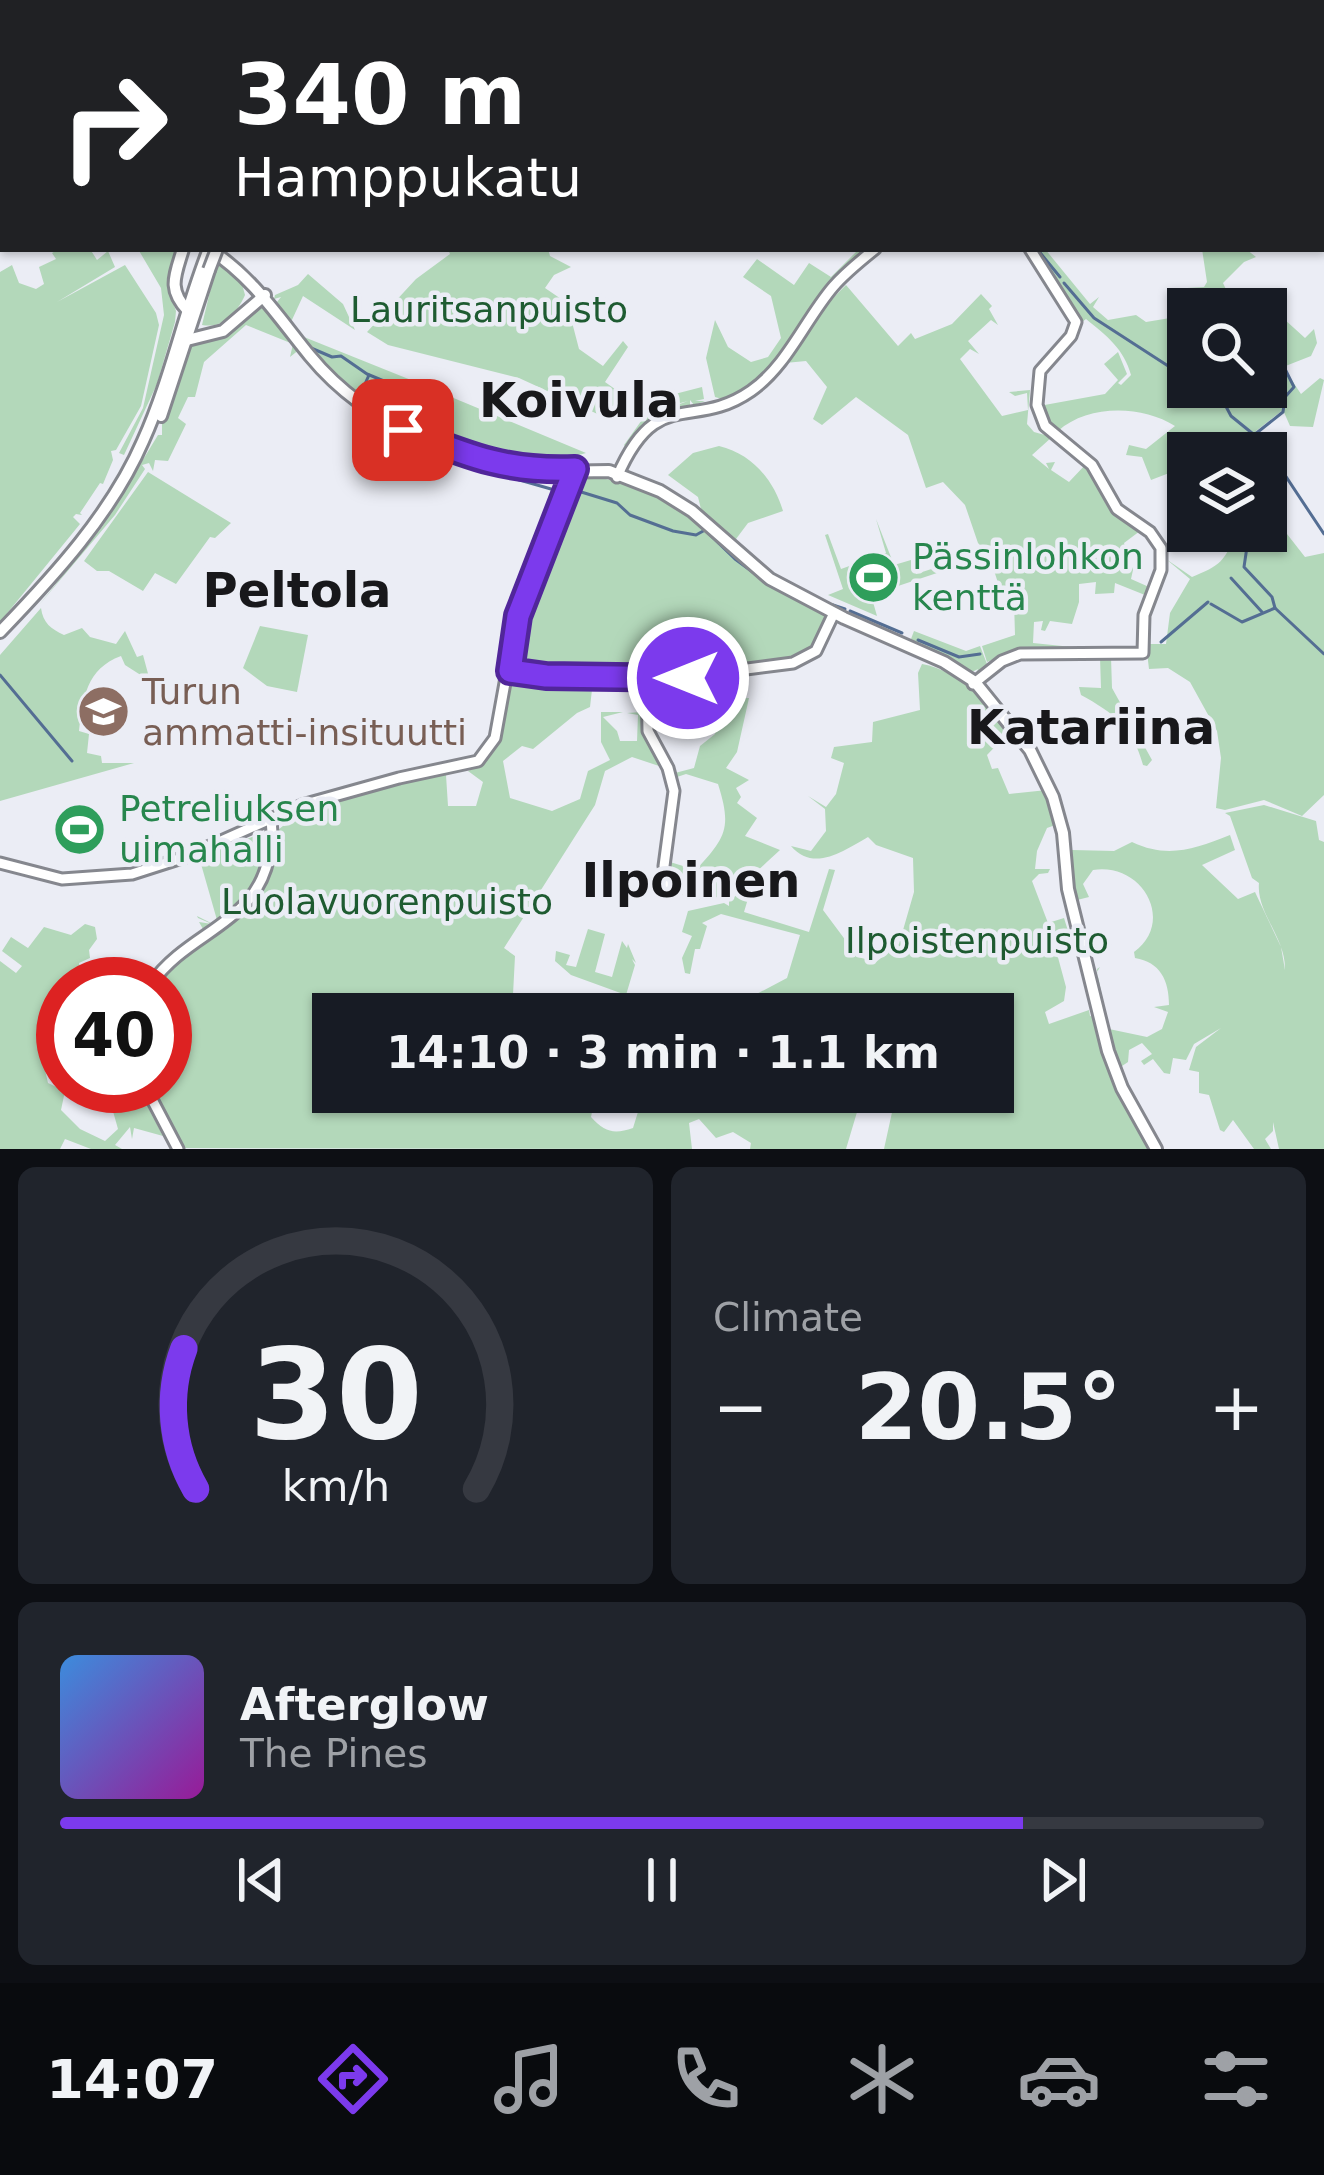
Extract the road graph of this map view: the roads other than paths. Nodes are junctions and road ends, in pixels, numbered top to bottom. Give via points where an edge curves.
1 (182, 252) edge
2 (212, 252) edge
3 (216, 252) edge
4 (217, 252) edge
5 (871, 252) edge
6 (1032, 252) edge
7 (206, 268) junction
8 (250, 280) junction
9 (266, 295) junction
10 (252, 306) junction
11 (188, 311) junction
12 (191, 326) junction
13 (205, 334) junction
14 (187, 340) junction
15 (575, 471) junction
16 (617, 475) junction
17 (835, 613) junction
18 (0, 637) edge
19 (510, 671) junction
20 (647, 678) junction
21 (973, 684) junction
22 (266, 823) junction
23 (0, 863) edge
24 (667, 886) dead end
25 (175, 957) edge
26 (159, 1113) edge
27 (178, 1149) edge
28 (1156, 1149) edge

1 - 11 main road via 172,291
2 - 7 main road, bridge
3 - 9 main road
4 - 8 main road
5 - 16 street via 831,289 764,381 730,402 658,419
6 - 21 street via 1076,322 1040,373 1041,419 1092,465 1113,504 1150,532 1162,550 1162,570 1145,612 1143,653 1020,654
7 - 11 main road
7 - 12 main road
8 - 9 main road
8 - 10 main road
9 - 10 main road
9 - 15 main road via 338,386 397,427 511,468
10 - 13 main road via 223,331
11 - 18 main road via 124,478
12 - 13 main road
12 - 14 main road
13 - 14 main road
14 - 18 main road via 130,480 81,551
15 - 16 main road
15 - 19 street via 518,616
16 - 17 main road via 692,511 764,574
17 - 20 street via 803,660
17 - 21 main road
19 - 20 street
19 - 22 street via 495,738 478,761 313,802
20 - 24 street via 648,731 674,791
21 - 28 main road via 1030,750 1056,805 1108,1051
22 - 23 street via 168,864 107,878 52,878
22 - 25 street via 270,847 249,902
26 - 27 street

